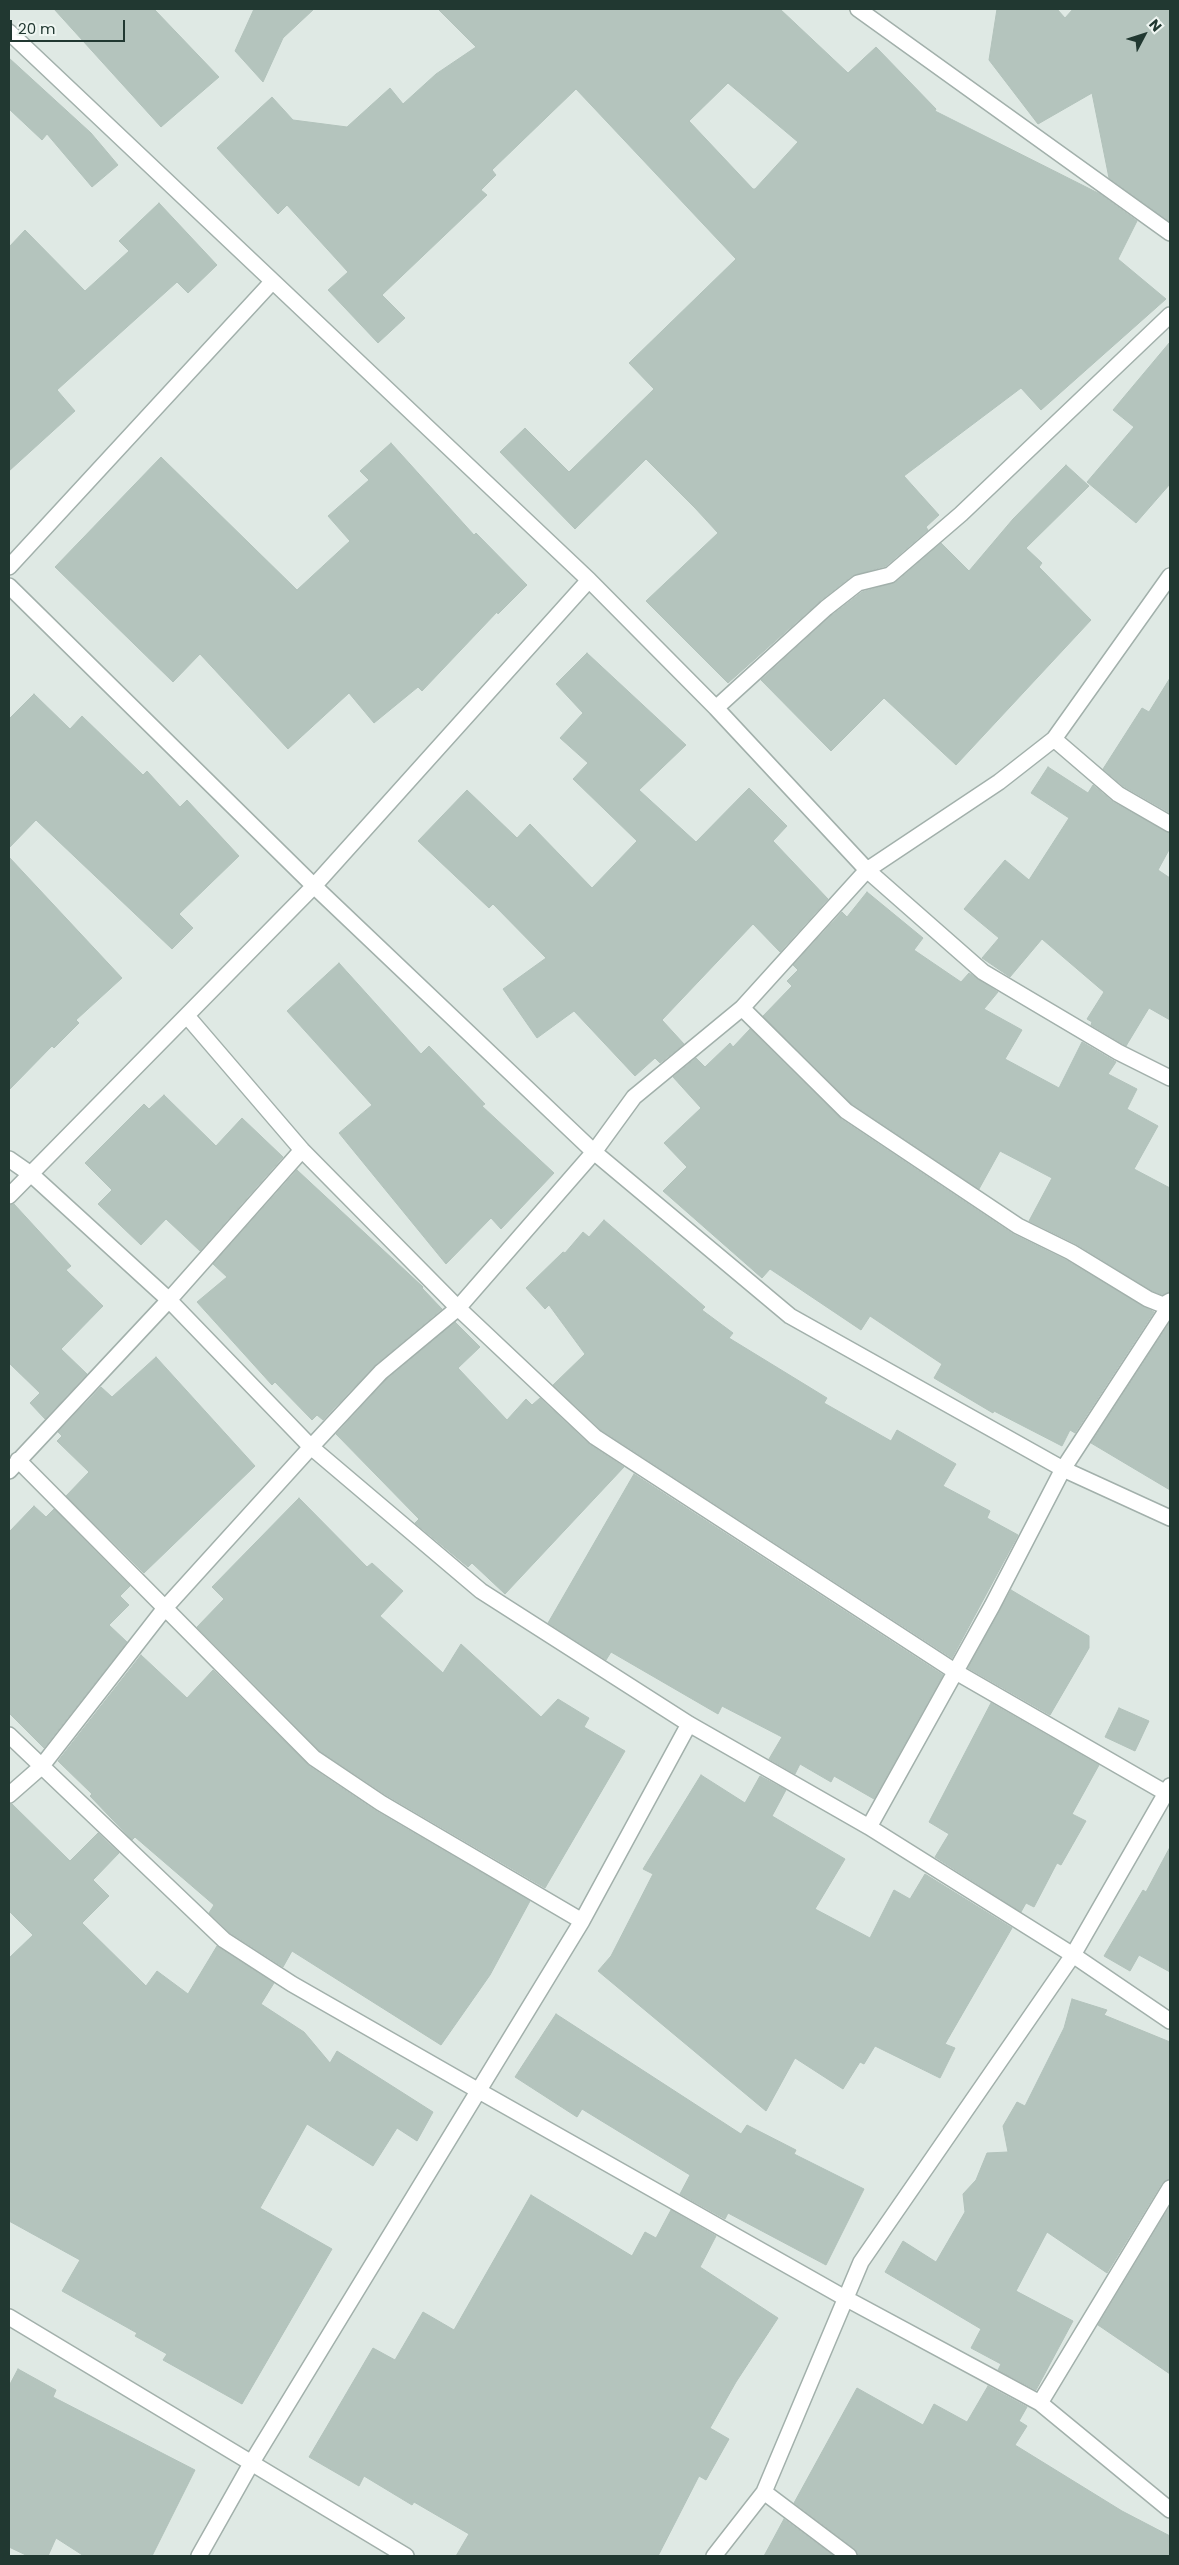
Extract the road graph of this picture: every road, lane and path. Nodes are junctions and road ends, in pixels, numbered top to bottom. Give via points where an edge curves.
1 (858, 9) edge
2 (9, 32) edge
3 (1170, 233) edge
4 (272, 282) junction
5 (1170, 314) edge
6 (9, 567) edge
7 (1170, 576) edge
8 (589, 580) junction
9 (9, 586) edge
10 (716, 708) junction
11 (1054, 739) junction
12 (1170, 824) edge
13 (867, 870) junction
14 (314, 886) junction
15 (742, 1008) junction
16 (187, 1016) junction
17 (1170, 1078) edge
18 (302, 1150) junction
19 (594, 1152) junction
20 (9, 1159) edge
21 (32, 1175) junction
22 (9, 1196) edge
23 (169, 1300) junction
24 (1170, 1301) edge
25 (1170, 1305) edge
26 (458, 1308) junction
27 (312, 1447) junction
28 (13, 1465) edge
29 (1063, 1469) junction
30 (1170, 1518) edge
31 (165, 1608) junction
32 (956, 1672) junction
33 (688, 1724) junction
34 (9, 1735) edge
35 (41, 1767) junction
36 (1168, 1789) edge
37 (9, 1795) edge
38 (869, 1827) junction
39 (582, 1920) junction
40 (1073, 1955) junction
41 (1170, 2021) edge
42 (479, 2091) junction
43 (1170, 2188) edge
44 (846, 2298) junction
45 (9, 2317) edge
46 (1040, 2403) junction
47 (252, 2462) junction
48 (764, 2492) junction
49 (1170, 2510) edge
50 (199, 2556) edge
51 (406, 2556) edge
52 (714, 2556) edge
53 (849, 2556) edge

1 - 3 street
2 - 4 street
4 - 6 street
4 - 8 street
5 - 10 street via 961,514 890,575 858,583 826,608
7 - 11 street
8 - 10 street
8 - 14 street
9 - 14 street
10 - 13 street
11 - 12 street via 1118,794
11 - 13 street via 999,782
13 - 15 street
13 - 17 street via 983,972 1118,1052
14 - 16 street
14 - 19 street
15 - 19 street via 634,1097
15 - 24 street via 846,1112 1018,1226 1071,1252 1148,1299 1163,1305
16 - 18 street
16 - 21 street
18 - 23 street
18 - 26 street
19 - 26 street
19 - 29 street via 790,1316
20 - 21 street
21 - 22 street
21 - 23 street
23 - 27 street
23 - 28 street
25 - 29 street
26 - 27 street via 381,1372
26 - 32 street via 595,1437
27 - 31 street
27 - 33 street via 481,1591
28 - 31 street
29 - 30 street
29 - 32 street
31 - 35 street
31 - 39 street via 314,1758 381,1803
32 - 36 street
32 - 38 street
33 - 38 street
33 - 39 street
34 - 35 street
35 - 37 street
35 - 42 street via 224,1940 292,1984
36 - 40 street
38 - 40 street
39 - 42 street
40 - 41 street
40 - 44 street via 861,2262
42 - 44 street
42 - 47 street
43 - 46 street
44 - 46 street
44 - 48 street
45 - 47 street
46 - 49 street
47 - 50 street
47 - 51 street
48 - 52 street
48 - 53 street

